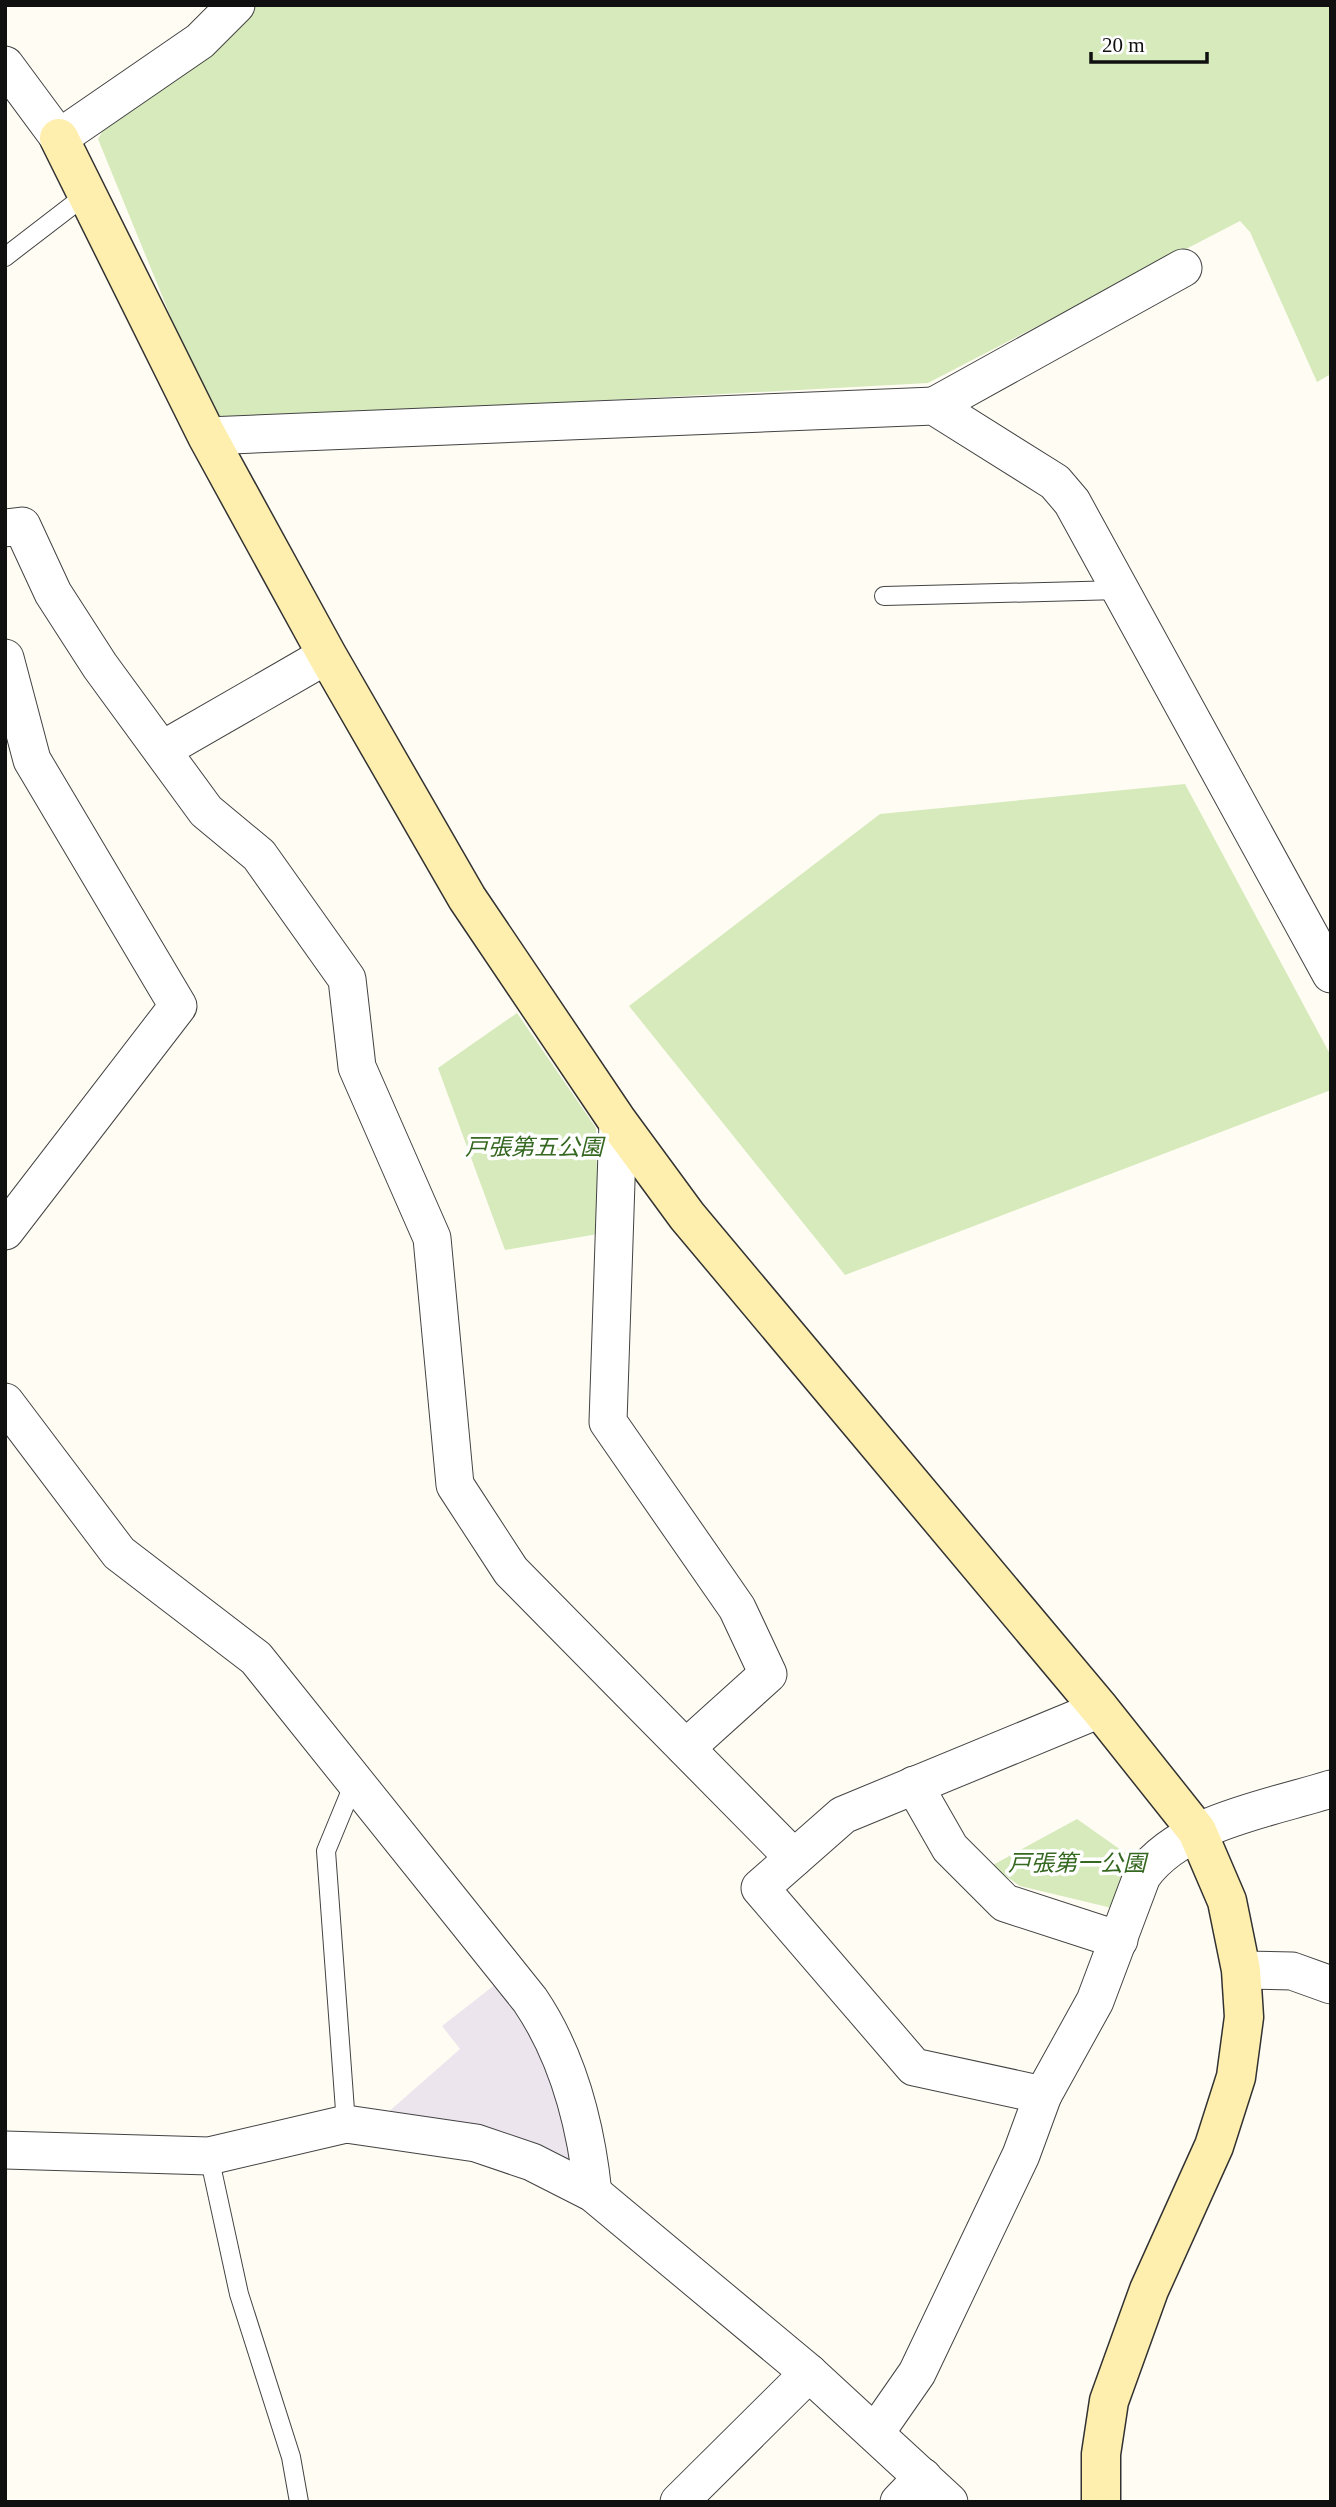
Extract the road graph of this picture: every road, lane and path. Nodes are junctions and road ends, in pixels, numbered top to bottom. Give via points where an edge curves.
1 (236, 5) edge
2 (5, 65) edge
3 (59, 138) junction
4 (88, 194) junction
5 (5, 257) edge
6 (1183, 268) dead end
7 (934, 406) junction
8 (207, 436) junction
9 (5, 528) edge
10 (1120, 590) junction
11 (884, 596) dead end
12 (327, 655) junction
13 (5, 658) edge
14 (162, 750) junction
15 (1331, 974) edge
16 (618, 1122) junction
17 (5, 1231) edge
18 (7, 1407) edge
19 (1100, 1709) junction
20 (686, 1748) junction
21 (354, 1783) junction
22 (914, 1785) junction
23 (1331, 1789) edge
24 (1197, 1831) junction
25 (794, 1858) junction
26 (1119, 1940) junction
27 (1241, 1970) junction
28 (1331, 1985) edge
29 (1043, 2095) junction
30 (346, 2124) junction
31 (5, 2150) edge
32 (209, 2155) junction
33 (593, 2193) junction
34 (809, 2373) junction
35 (876, 2432) junction
36 (911, 2489) edge
37 (299, 2502) edge
38 (679, 2502) edge
39 (949, 2502) edge
40 (1101, 2502) edge

1 - 3 street via 200,41
2 - 3 street
3 - 4 street
4 - 5 lane
4 - 8 street
6 - 7 street
7 - 8 street
7 - 10 street via 1055,482 1072,502
8 - 12 street
9 - 14 street via 22,526 53,593
10 - 11 lane
10 - 15 street
12 - 14 street
12 - 16 street via 467,898
13 - 17 street via 32,760 178,1006
14 - 20 street via 206,811 259,855 347,979 357,1067 432,1238 454,1485 511,1571
16 - 19 street via 687,1216
16 - 20 street via 608,1422 737,1608 768,1674
18 - 21 street via 119,1553 256,1658
19 - 22 street
19 - 24 street
20 - 25 street
21 - 30 lane via 326,1852
21 - 33 street via 545,2023 557,2046 588,2146
22 - 25 street via 843,1815
22 - 26 street via 950,1848 1005,1903
23 - 24 street
24 - 26 street via 1151,1862
24 - 27 street via 1227,1901
25 - 29 street via 760,1888 914,2067
26 - 29 street via 1095,2001
27 - 28 street via 1292,1971
27 - 40 street via 1244,2017 1236,2077 1214,2146 1149,2291 1109,2401 1101,2454
29 - 35 street via 1021,2155 917,2373
30 - 32 street
30 - 33 street via 475,2143 532,2162
31 - 32 street
32 - 37 lane via 239,2294 291,2457
33 - 34 street
34 - 35 street
34 - 38 street
35 - 36 street
36 - 39 street

